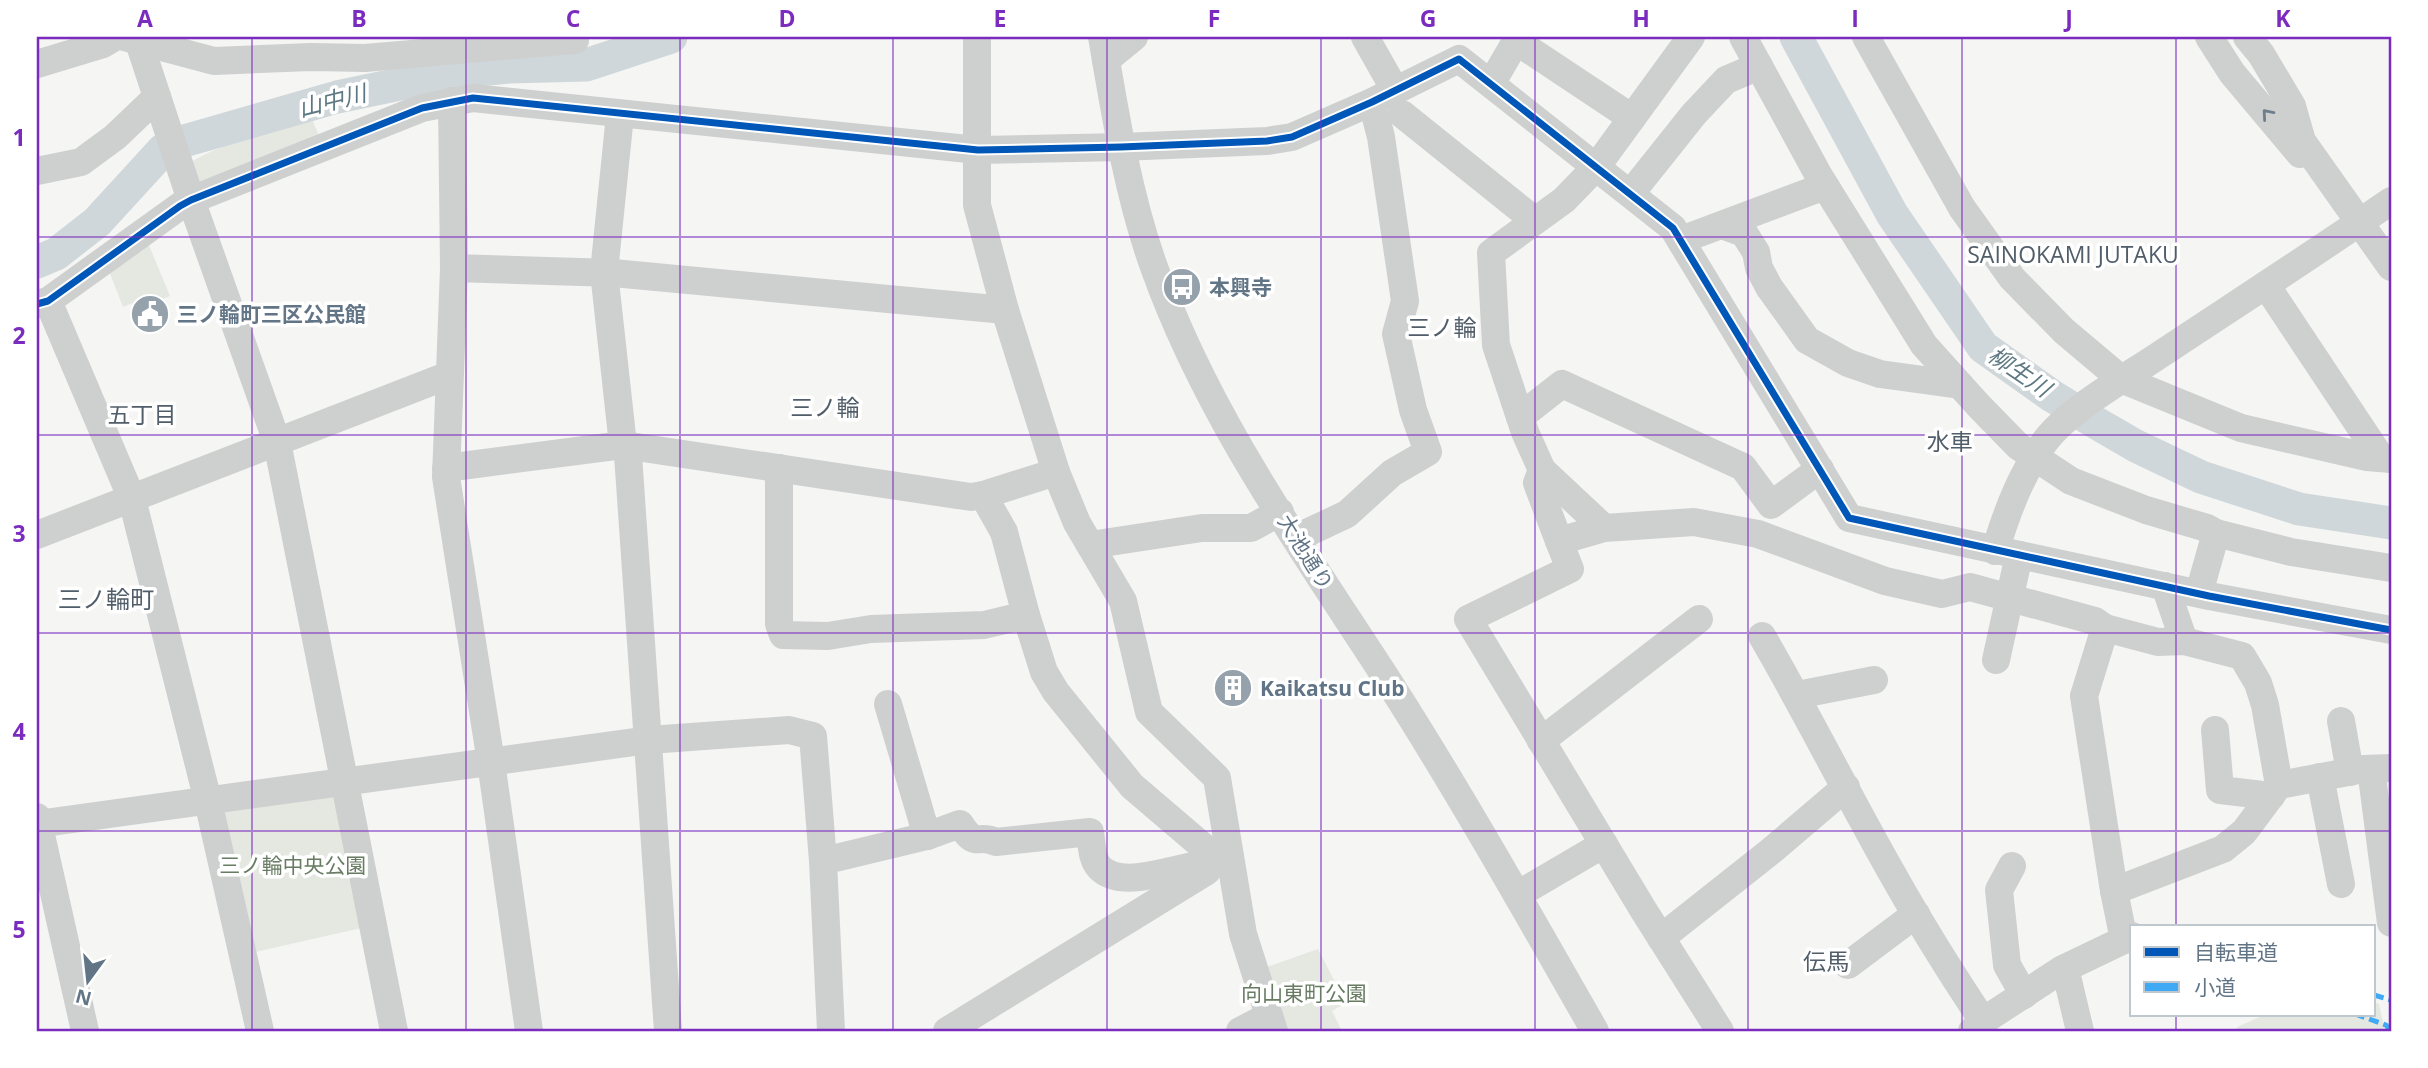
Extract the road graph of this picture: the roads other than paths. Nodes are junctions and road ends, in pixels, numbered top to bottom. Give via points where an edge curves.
1 (571, 37) edge
2 (977, 37) edge
3 (1134, 37) edge
4 (1365, 37) edge
5 (1691, 37) edge
6 (1743, 37) edge
7 (1866, 37) edge
8 (2209, 37) edge
9 (2247, 37) edge
10 (126, 38) edge
11 (352, 46) edge
12 (253, 48) edge
13 (1104, 48) edge
14 (37, 64) edge
15 (1759, 66) junction
16 (1491, 84) junction
17 (157, 97) junction
18 (1396, 97) junction
19 (452, 101) junction
20 (620, 115) junction
21 (1632, 118) junction
22 (1121, 147) junction
23 (978, 150) junction
24 (1597, 166) junction
25 (37, 171) edge
26 (1825, 186) junction
27 (1631, 193) junction
28 (191, 200) junction
29 (2391, 201) edge
30 (1534, 220) junction
31 (1722, 225) junction
32 (2356, 225) junction
33 (1681, 240) junction
34 (2391, 267) edge
35 (454, 268) junction
36 (604, 272) junction
37 (2266, 285) junction
38 (43, 302) edge
39 (1005, 310) junction
40 (449, 375) junction
41 (1960, 385) junction
42 (2113, 385) junction
43 (1520, 417) junction
44 (277, 442) junction
45 (623, 445) junction
46 (2035, 456) junction
47 (2386, 459) edge
48 (446, 468) junction
49 (779, 468) junction
50 (1820, 469) junction
51 (1542, 470) junction
52 (1056, 472) junction
53 (983, 495) junction
54 (132, 499) junction
55 (1280, 512) junction
56 (1604, 528) junction
57 (2216, 533) junction
58 (37, 535) edge
59 (1296, 538) junction
60 (1559, 541) junction
61 (1090, 545) junction
62 (2007, 553) junction
63 (2391, 568) edge
64 (2165, 586) junction
65 (2199, 593) junction
66 (2008, 598) junction
67 (1026, 615) junction
68 (1699, 619) dead end
69 (2105, 628) junction
70 (2391, 630) edge
71 (1762, 636) dead end
72 (2184, 641) junction
73 (1996, 660) dead end
74 (1874, 680) dead end
75 (1797, 695) junction
76 (888, 704) dead end
77 (2341, 721) dead end
78 (2215, 730) dead end
79 (649, 740) junction
80 (1541, 741) junction
81 (491, 762) junction
82 (2371, 770) edge
83 (2319, 777) junction
84 (345, 783) junction
85 (1846, 787) junction
86 (2275, 790) junction
87 (208, 802) junction
88 (37, 822) edge
89 (927, 836) junction
90 (1604, 844) junction
91 (823, 861) junction
92 (2012, 866) dead end
93 (1227, 867) junction
94 (2341, 884) dead end
95 (2114, 891) junction
96 (1517, 895) junction
97 (1916, 914) junction
98 (2391, 923) edge
99 (1661, 938) junction
100 (2128, 938) edge
101 (1848, 965) dead end
102 (2065, 968) junction
103 (2024, 995) junction
104 (1271, 1024) edge
105 (1977, 1026) edge
106 (85, 1031) edge
107 (260, 1031) edge
108 (394, 1031) edge
109 (528, 1031) edge
110 (668, 1031) edge
111 (831, 1031) edge
112 (947, 1031) edge
113 (1240, 1031) edge
114 (1595, 1031) edge
115 (1720, 1031) edge
116 (2080, 1031) edge

1 - 11 street via 575,40 365,58
2 - 23 street
3 - 13 street
4 - 18 street
5 - 21 street
6 - 15 street
7 - 42 street via 1962,208 2012,278
32 -> 8 street via 2232,73
9 - 32 street via 2292,106 2302,141
10 - 12 street via 214,61
10 - 14 street
10 - 17 street
11 - 12 street
13 - 22 street, 大池通り
15 - 26 street
15 - 27 street via 1726,80
16 - 18 street via 1459,59
16 - 21 street via 1516,41
16 - 24 street
17 - 25 street via 81,162
17 - 28 street
18 - 22 street via 1292,137
18 - 30 street
18 - 59 street via 1379,133 1405,302 1396,334 1428,452 1392,473 1348,514
19 - 20 street via 473,98
19 - 28 street via 422,108
19 - 35 street
20 - 23 street
20 - 36 street
21 - 24 street
22 - 23 street
22 - 55 street, 大池通り via 1153,265 1183,341 1222,419
23 - 39 street via 977,205
24 - 27 street
24 - 30 street via 1564,200
26 - 31 street
26 - 41 street via 1924,345
27 - 33 street
28 - 38 street
28 - 44 street
29 - 32 street
30 - 43 street via 1492,253 1496,345
31 - 33 street
31 - 41 street via 1744,233 1769,287 1807,340 1847,363 1881,374
32 - 34 street
32 - 37 street
33 - 50 street
35 - 36 street
35 - 40 street
36 - 39 street
36 - 45 street
37 - 42 street
37 - 47 street
38 - 54 street
39 - 52 street
40 - 44 street
40 - 48 street
41 - 46 street via 2018,446
42 - 46 street via 2048,438
42 - 47 street via 2241,428
43 - 50 street via 1562,384 1743,467 1771,505
43 - 51 street
44 - 54 street
44 - 84 street
45 - 48 street
45 - 49 street
45 - 79 street via 628,455
46 - 57 street via 2071,481
46 - 62 street via 2007,510
48 - 81 street
49 - 53 street via 971,497
49 - 67 street via 779,624 783,635 984,625
50 - 62 street via 1849,518
51 - 56 street
51 - 60 street via 1537,483
52 - 53 street
52 - 61 street
53 - 67 street via 1004,532
54 - 58 street
54 - 87 street
55 - 59 street, 大池通り
55 - 61 street via 1251,528 1202,528
56 - 60 street
56 - 66 street via 1694,522 1758,534 1885,581 1942,594 1970,587
57 - 63 street via 2291,552
57 - 65 street
59 - 96 street, 大池通り via 1449,776
60 - 80 street via 1570,569 1468,619
61 - 93 street via 1123,601 1149,712 1217,778
62 - 64 street
62 - 66 street
64 - 65 street
64 - 72 street
65 - 70 street
66 - 69 street via 2095,621
66 - 73 street
67 - 93 street via 1044,672 1111,761 1132,786
68 - 80 street
69 - 72 street via 2158,642
69 - 95 street via 2084,696
71 - 75 street
72 - 86 street via 2242,656 2258,682
74 - 75 street
75 - 85 street
76 - 89 street
77 - 82 street
78 - 86 street via 2220,790
79 - 81 street
79 - 91 street via 789,730 813,736
79 - 110 street
80 - 90 street
81 - 84 street
81 - 109 street
82 - 83 street
82 - 98 street
83 - 86 street
83 - 94 street
84 - 87 street
84 - 108 street
85 - 97 street
85 - 99 street
86 - 95 street via 2244,832 2223,849
87 - 88 street
87 - 107 street
88 - 106 street
89 - 91 street
89 - 93 street via 960,824 976,841 1090,832 1093,858 1108,874 1147,877 1184,868
90 - 96 street
90 - 99 street
91 - 111 street
92 - 103 street via 1999,890 2007,965
93 - 104 street
93 - 112 street
95 - 100 street
96 - 114 street, 大池通り
97 - 101 street
97 - 105 street
99 - 115 street
100 - 102 street
102 - 103 street
102 - 116 street
103 - 105 street
104 - 113 street

